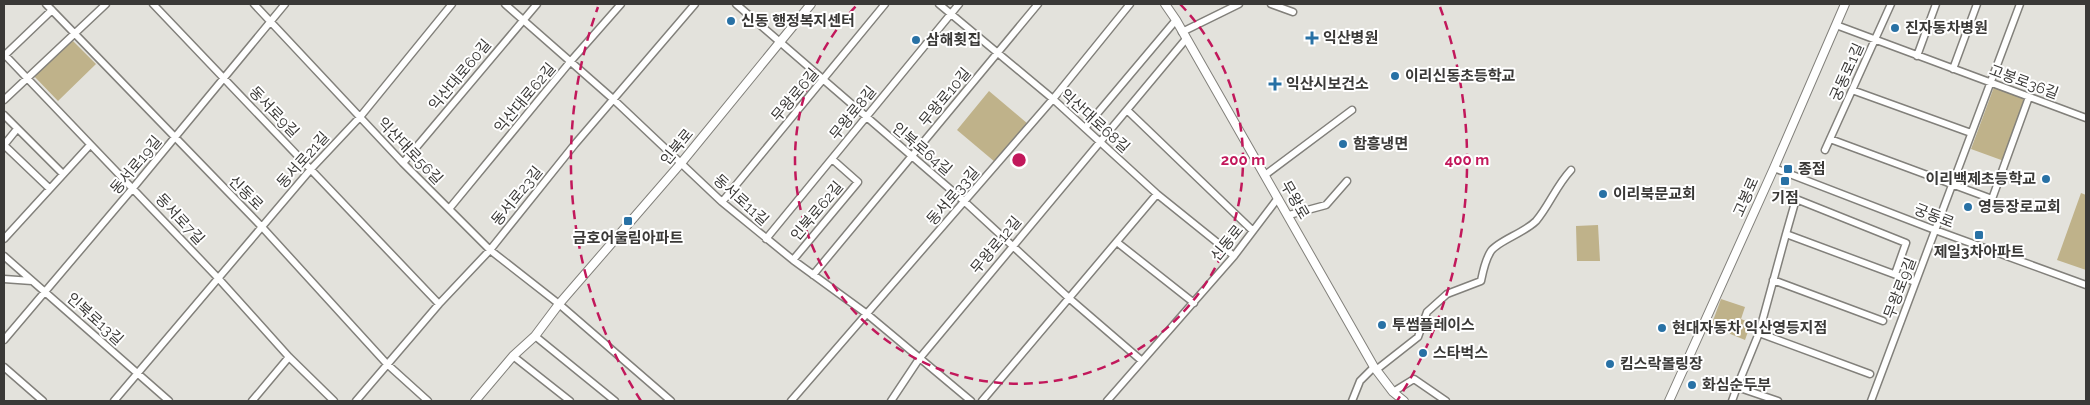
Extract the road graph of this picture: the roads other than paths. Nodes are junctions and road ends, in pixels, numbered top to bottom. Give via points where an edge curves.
1 (46, 4) edge
2 (106, 4) edge
3 (153, 4) edge
4 (254, 4) edge
5 (285, 4) edge
6 (452, 4) edge
7 (505, 4) edge
8 (537, 4) edge
9 (621, 4) edge
10 (695, 4) edge
11 (736, 4) edge
12 (811, 4) edge
13 (885, 4) edge
14 (940, 4) edge
15 (959, 4) edge
16 (1038, 4) edge
17 (1130, 4) edge
18 (1165, 4) edge
19 (1239, 4) edge
20 (1271, 4) edge
21 (1845, 4) edge
22 (1891, 4) edge
23 (1936, 4) edge
24 (1977, 4) edge
25 (2020, 4) edge
26 (52, 10) junction
27 (1294, 12) dead end
28 (951, 14) junction
29 (523, 20) junction
30 (1176, 20) junction
31 (270, 22) junction
32 (1836, 25) junction
33 (74, 33) junction
34 (1184, 35) junction
35 (1875, 40) junction
36 (779, 41) junction
37 (997, 53) junction
38 (4, 54) edge
39 (1917, 56) junction
40 (570, 62) junction
41 (1952, 69) junction
42 (224, 78) junction
43 (27, 79) junction
44 (824, 80) junction
45 (1990, 83) junction
46 (1852, 90) junction
47 (2029, 97) junction
48 (613, 99) junction
49 (1053, 99) junction
50 (4, 100) edge
51 (1127, 110) junction
52 (1352, 110) dead end
53 (4, 115) edge
54 (360, 117) junction
55 (866, 118) junction
56 (2086, 118) edge
57 (1084, 128) junction
58 (17, 129) junction
59 (1971, 134) junction
60 (174, 138) junction
61 (1830, 139) junction
62 (1100, 142) junction
63 (4, 145) edge
64 (90, 145) junction
65 (1825, 150) dead end
66 (911, 157) junction
67 (832, 159) junction
68 (682, 162) junction
69 (403, 163) junction
70 (1774, 168) junction
71 (311, 169) junction
72 (1572, 170) dead end
73 (62, 173) junction
74 (1265, 174) junction
75 (1347, 181) dead end
76 (1952, 184) junction
77 (49, 188) junction
78 (133, 188) junction
79 (1158, 194) junction
80 (1278, 198) junction
81 (722, 202) junction
82 (964, 202) junction
83 (449, 209) junction
84 (1289, 215) junction
85 (262, 227) junction
86 (1935, 230) junction
87 (1253, 232) junction
88 (1786, 234) junction
89 (4, 239) edge
90 (766, 239) junction
91 (1118, 243) junction
92 (1011, 247) junction
93 (490, 250) junction
94 (4, 256) edge
95 (1234, 256) junction
96 (793, 260) junction
97 (1895, 274) junction
98 (813, 275) junction
99 (218, 278) junction
100 (4, 279) edge
101 (1773, 280) junction
102 (33, 281) junction
103 (1915, 282) junction
104 (2086, 285) edge
105 (46, 292) junction
106 (1070, 299) junction
107 (1194, 302) junction
108 (438, 304) junction
109 (560, 304) junction
110 (867, 314) junction
111 (1884, 321) dead end
112 (1759, 333) junction
113 (535, 336) junction
114 (4, 340) edge
115 (513, 356) junction
116 (290, 357) junction
117 (919, 359) junction
118 (1142, 361) junction
119 (387, 364) junction
120 (4, 367) edge
121 (1375, 369) junction
122 (137, 374) junction
123 (1870, 374) dead end
124 (1736, 386) junction
125 (1393, 392) junction
126 (43, 401) edge
127 (114, 401) edge
128 (169, 401) edge
129 (252, 401) edge
130 (334, 401) edge
131 (356, 401) edge
132 (428, 401) edge
133 (475, 401) edge
134 (570, 401) edge
135 (614, 401) edge
136 (671, 401) edge
137 (790, 401) edge
138 (891, 401) edge
139 (971, 401) edge
140 (982, 401) edge
141 (1107, 401) edge
142 (1352, 401) edge
143 (1404, 401) edge
144 (1446, 401) edge
145 (1669, 401) edge
146 (1732, 401) edge
147 (1778, 401) edge
148 (1871, 401) edge

1 - 26 street, 신동로
2 - 33 street
3 - 42 street, 동서로9길
4 - 31 street, 익산대로56길
5 - 31 street, 동서로19길
6 - 54 street, 동서로21길
7 - 29 street, 동서로11길
8 - 29 street, 익산대로60길
9 - 40 street, 익산대로62길
10 - 48 street, 동서로23길
11 - 36 street, 인북로64길
12 - 36 street, 인북로
13 - 44 street, 무왕로6길
14 - 28 street, 익산대로68길
15 - 28 street, 무왕로8길
16 - 37 street, 무왕로10길
17 - 49 street, 동서로33길
18 - 30 street, 무왕로
19 - 34 street
20 - 27 street
21 - 32 street, 고봉로
22 - 35 street, 궁동로1길
23 - 39 street
24 - 41 street
25 - 45 street, 무왕로9길
26 - 33 street, 신동로
26 - 38 street, 동서로7길
28 - 37 street, 익산대로68길
28 - 55 street, 무왕로8길
29 - 40 street, 동서로11길
29 - 69 street, 익산대로60길
30 - 34 street, 무왕로
30 - 57 street
31 - 42 street, 동서로19길
31 - 54 street, 익산대로56길
32 - 35 street, 고봉로36길
32 - 70 street, 고봉로
33 - 43 street
33 - 60 street, 신동로
34 - 51 street, 무왕로12길
34 - 74 street, 무왕로
35 - 39 street, 고봉로36길
35 - 46 street, 궁동로1길
36 - 44 street, 인북로64길
36 - 68 street, 인북로
37 - 49 street, 익산대로68길
37 - 66 street, 무왕로10길
38 - 43 street, 동서로7길
39 - 41 street, 고봉로36길
40 - 48 street, 동서로11길
40 - 83 street, 익산대로62길
41 - 45 street, 고봉로36길
42 - 60 street, 동서로19길
42 - 71 street, 동서로9길
43 - 50 street
43 - 64 street, 동서로7길
44 - 55 street, 인북로64길
44 - 81 street, 무왕로6길
45 - 47 street, 고봉로36길
45 - 59 street, 무왕로9길
46 - 59 street
46 - 61 street, 궁동로1길
47 - 56 street, 고봉로36길
47 - 76 street via 1992,199
48 - 68 street, 동서로11길
48 - 93 street, 동서로23길
49 - 57 street, 익산대로68길
49 - 82 street, 동서로33길
51 - 62 street, 무왕로12길
51 - 87 street
52 - 74 street
53 - 58 street
54 - 69 street, 익산대로56길
54 - 71 street, 동서로21길
55 - 66 street, 인북로64길
55 - 67 street, 무왕로8길
57 - 62 street, 익산대로68길
58 - 63 street
58 - 73 street
59 - 76 street, 무왕로9길
60 - 78 street, 동서로19길
60 - 85 street, 신동로
61 - 65 street, 궁동로1길
61 - 76 street
62 - 79 street, 익산대로68길
62 - 92 street, 무왕로12길
63 - 77 street
64 - 73 street
64 - 78 street, 동서로7길
66 - 82 street, 인북로64길
66 - 98 street, 무왕로10길
67 - 90 street, 무왕로8길
67 - 96 street, 인북로62길 via 858,182
68 - 81 street, 동서로11길
68 - 109 street, 인북로
69 - 83 street, 익산대로56길
70 - 86 street, 궁동로
70 - 145 street, 고봉로
71 - 85 street, 동서로21길
71 - 108 street, 동서로9길
72 - 121 street via 1560,182 1537,220 1524,232 1492,250 1481,281 1447,294 1427,312 1418,337
73 - 77 street
74 - 80 street, 무왕로
75 - 84 street via 1326,205
76 - 86 street, 무왕로9길
77 - 89 street
78 - 99 street, 동서로7길
78 - 105 street, 동서로19길
79 - 91 street
79 - 95 street, 익산대로68길
80 - 84 street, 무왕로
80 - 87 street, 신동로
81 - 90 street, 동서로11길
82 - 92 street, 인북로64길
82 - 110 street, 동서로33길
83 - 93 street, 익산대로56길
84 - 121 street, 무왕로
85 - 99 street, 동서로21길
85 - 119 street, 신동로
86 - 103 street, 무왕로9길
86 - 104 street, 궁동로
87 - 95 street, 신동로
88 - 97 street
88 - 97 street via 1796,199 1906,243
88 - 101 street
90 - 96 street, 동서로11길
91 - 106 street
91 - 107 street
92 - 106 street, 인북로64길
92 - 117 street, 무왕로12길
93 - 108 street, 동서로23길
93 - 109 street, 익산대로56길
94 - 102 street, 인북로13길
95 - 107 street, 신동로
96 - 98 street, 동서로11길
97 - 103 street
98 - 110 street, 동서로11길
99 - 116 street, 동서로7길
99 - 122 street, 동서로21길
100 - 102 street
101 - 111 street
101 - 112 street
102 - 105 street, 인북로13길
103 - 148 street, 무왕로9길
105 - 114 street, 동서로19길
105 - 122 street, 인북로13길
106 - 118 street, 인북로64길
106 - 140 street
107 - 118 street, 신동로
108 - 119 street, 동서로23길
109 - 113 street, 인북로
109 - 136 street
110 - 117 street, 동서로11길
110 - 137 street, 동서로33길
112 - 123 street
112 - 124 street
113 - 115 street, 인북로
113 - 135 street
115 - 133 street, 인북로
115 - 134 street
116 - 129 street
116 - 130 street, 동서로7길
117 - 138 street, 무왕로12길
117 - 139 street, 동서로11길
118 - 141 street, 신동로
119 - 131 street, 동서로23길
119 - 132 street, 신동로
120 - 126 street
121 - 125 street, 무왕로
121 - 142 street via 1360,380
122 - 127 street, 동서로21길
122 - 128 street, 인북로13길
124 - 146 street
124 - 147 street
125 - 143 street, 무왕로
125 - 144 street via 1414,379

